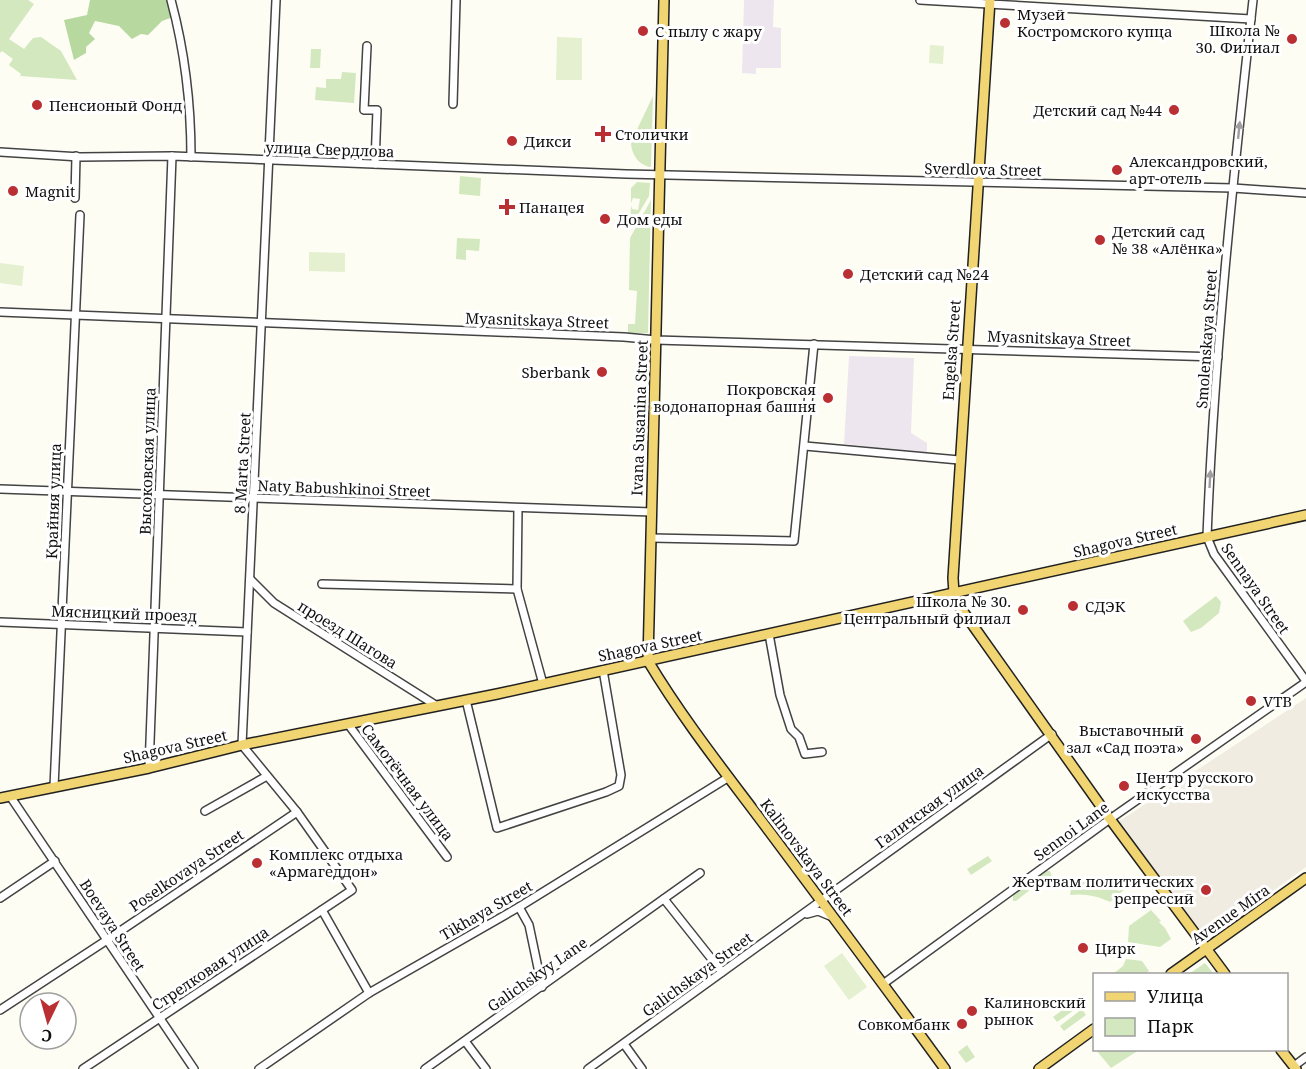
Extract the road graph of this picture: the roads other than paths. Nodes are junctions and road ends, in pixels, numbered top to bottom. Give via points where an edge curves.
1 (171, 0) edge
2 (276, 0) edge
3 (456, 0) edge
4 (664, 0) edge
5 (920, 0) edge
6 (1253, 0) edge
7 (989, 2) edge
8 (1251, 19) junction
9 (367, 46) dead end
10 (453, 104) dead end
11 (0, 152) edge
12 (76, 156) junction
13 (172, 156) junction
14 (191, 157) junction
15 (269, 160) junction
16 (375, 164) junction
17 (660, 175) junction
18 (977, 182) junction
19 (1233, 188) junction
20 (1306, 193) edge
21 (75, 198) dead end
22 (80, 215) dead end
23 (0, 312) edge
24 (75, 315) junction
25 (166, 318) junction
26 (261, 322) junction
27 (656, 339) junction
28 (814, 344) junction
29 (967, 348) junction
30 (1218, 357) junction
31 (805, 446) junction
32 (959, 460) junction
33 (0, 489) edge
34 (67, 491) junction
35 (159, 495) junction
36 (254, 498) junction
37 (518, 507) junction
38 (652, 512) junction
39 (1306, 515) edge
40 (1207, 537) junction
41 (651, 538) junction
42 (250, 579) junction
43 (322, 584) dead end
44 (517, 589) junction
45 (954, 594) junction
46 (0, 622) edge
47 (61, 624) junction
48 (154, 628) junction
49 (248, 632) junction
50 (769, 634) junction
51 (648, 661) junction
52 (603, 670) junction
53 (1306, 682) edge
54 (543, 684) junction
55 (466, 700) junction
56 (437, 706) junction
57 (348, 724) junction
58 (1052, 734) junction
59 (242, 745) junction
60 (822, 752) dead end
61 (149, 768) junction
62 (267, 776) junction
63 (729, 777) junction
64 (54, 787) junction
65 (10, 796) junction
66 (0, 798) edge
67 (205, 811) dead end
68 (297, 812) junction
69 (1110, 819) junction
70 (447, 857) dead end
71 (55, 861) junction
72 (700, 873) dead end
73 (1306, 878) edge
74 (0, 897) edge
75 (664, 899) junction
76 (821, 901) junction
77 (519, 907) junction
78 (322, 910) junction
79 (796, 919) junction
80 (838, 922) junction
81 (107, 940) junction
82 (1206, 949) junction
83 (722, 972) junction
84 (1173, 973) edge
85 (1224, 973) edge
86 (884, 984) junction
87 (542, 987) junction
88 (369, 993) junction
89 (0, 1010) edge
90 (159, 1018) junction
91 (1093, 1030) edge
92 (465, 1041) junction
93 (624, 1044) junction
94 (1282, 1051) edge
95 (1306, 1057) edge
96 (1295, 1067) edge
97 (83, 1069) edge
98 (194, 1069) edge
99 (259, 1069) edge
100 (424, 1069) edge
101 (486, 1069) edge
102 (588, 1069) edge
103 (642, 1069) edge
104 (945, 1069) edge
105 (1039, 1069) edge

1 - 14 street via 182,40
2 - 15 street, 8 Marta Street
3 - 10 street
4 - 17 main road, Ivana Susanina Street
5 - 7 street
6 - 8 street, Smolenskaya Street
7 - 8 street
7 - 18 main road, Engelsa Street
19 -> 8 street, Smolenskaya Street
9 - 16 street via 364,110 377,110
11 - 12 street, улица Свердлова
12 - 13 street, улица Свердлова
12 - 21 street
13 - 14 street, улица Свердлова
13 - 25 street, Высоковская улица
14 - 15 street, улица Свердлова
15 - 16 street, улица Свердлова
15 - 26 street, 8 Marta Street
16 - 17 street, улица Свердлова
17 - 18 street, Sverdlova Street
17 - 27 main road, Ivana Susanina Street
18 - 19 street, Sverdlova Street
18 - 29 main road, Engelsa Street
19 - 20 street, Sverdlova Street
19 - 30 street, Smolenskaya Street
22 - 24 street, Крайняя улица
23 - 24 street, Myasnitskaya Street
24 - 25 street, Myasnitskaya Street
24 - 34 street, Крайняя улица
25 - 26 street, Myasnitskaya Street
25 - 35 street, Высоковская улица
26 - 27 street, Myasnitskaya Street
26 - 36 street, 8 Marta Street
27 - 28 street, Myasnitskaya Street
27 - 38 main road, Ivana Susanina Street
28 - 29 street, Myasnitskaya Street
28 - 31 street
29 - 30 street, Myasnitskaya Street
29 - 32 main road, Engelsa Street
40 -> 30 street, Smolenskaya Street
31 - 32 street
31 - 41 street via 795,541
32 - 45 main road, Engelsa Street
33 - 34 street, Naty Babushkinoi Street
34 - 35 street, Naty Babushkinoi Street
34 - 47 street, Крайняя улица
35 - 36 street, Naty Babushkinoi Street
35 - 48 street, Высоковская улица
36 - 37 street, Naty Babushkinoi Street
36 - 42 street, 8 Marta Street
37 - 38 street, Naty Babushkinoi Street
37 - 44 street
38 - 41 main road, Ivana Susanina Street
39 - 40 main road, Shagova Street
40 - 45 main road, Shagova Street
40 - 53 street, Sennaya Street via 1214,554
41 - 51 main road, Ivana Susanina Street
42 - 49 street, 8 Marta Street
42 - 56 street, проезд Шагова via 283,608
43 - 44 street
44 - 54 street
45 - 50 main road, Shagova Street
45 - 58 main road
46 - 47 street, Мясницкий проезд
47 - 48 street, Мясницкий проезд
47 - 64 street, Крайняя улица
48 - 49 street, Мясницкий проезд
48 - 61 street, Высоковская улица
49 - 59 street, 8 Marta Street
50 - 51 main road, Shagova Street
50 - 60 street via 780,695 791,729 799,737 805,754
51 - 52 main road, Shagova Street
51 - 63 main road, Kalinovskaya Street
52 - 54 main road, Shagova Street
52 - 55 street via 621,776 619,786 497,828
53 - 69 street, Sennoi Lane
54 - 55 main road, Shagova Street
55 - 56 main road, Shagova Street
56 - 57 main road, Shagova Street
57 - 59 main road, Shagova Street
57 - 70 street, Самотёчная улица
58 - 69 main road
58 - 76 street, Галичская улица
59 - 61 main road, Shagova Street
59 - 62 street
61 - 64 main road, Shagova Street
62 - 67 street
62 - 68 street
63 - 76 main road, Kalinovskaya Street
63 - 77 street, Tikhaya Street
64 - 65 main road, Shagova Street
65 - 66 main road, Shagova Street
65 - 71 street, Boevaya Street
68 - 78 street, Стрелковая улица via 352,890
68 - 81 street, Poselkovaya Street
69 - 82 main road
69 - 86 street, Sennoi Lane
71 - 74 street
71 - 81 street, Boevaya Street
72 - 75 street, Galichskyy Lane
73 - 82 main road, Avenue Mira
75 - 83 street
75 - 87 street, Galichskyy Lane
76 - 79 street, Galichskaya Street
76 - 80 main road, Kalinovskaya Street
77 - 87 street via 529,926
77 - 88 street, Tikhaya Street
78 - 88 street
78 - 90 street, Стрелковая улица
79 - 80 street via 818,911
79 - 83 street, Galichskaya Street
80 - 86 main road, Kalinovskaya Street
81 - 89 street, Poselkovaya Street
81 - 90 street, Boevaya Street
82 - 84 main road, Avenue Mira
82 - 85 main road
83 - 93 street, Galichskaya Street
86 - 104 main road, Kalinovskaya Street
87 - 92 street, Galichskyy Lane
88 - 99 street, Tikhaya Street
90 - 97 street, Стрелковая улица
90 - 98 street, Boevaya Street
91 - 105 main road
92 - 100 street, Galichskyy Lane
92 - 101 street
93 - 102 street, Galichskaya Street
93 - 103 street
94 - 96 main road
95 - 96 street

